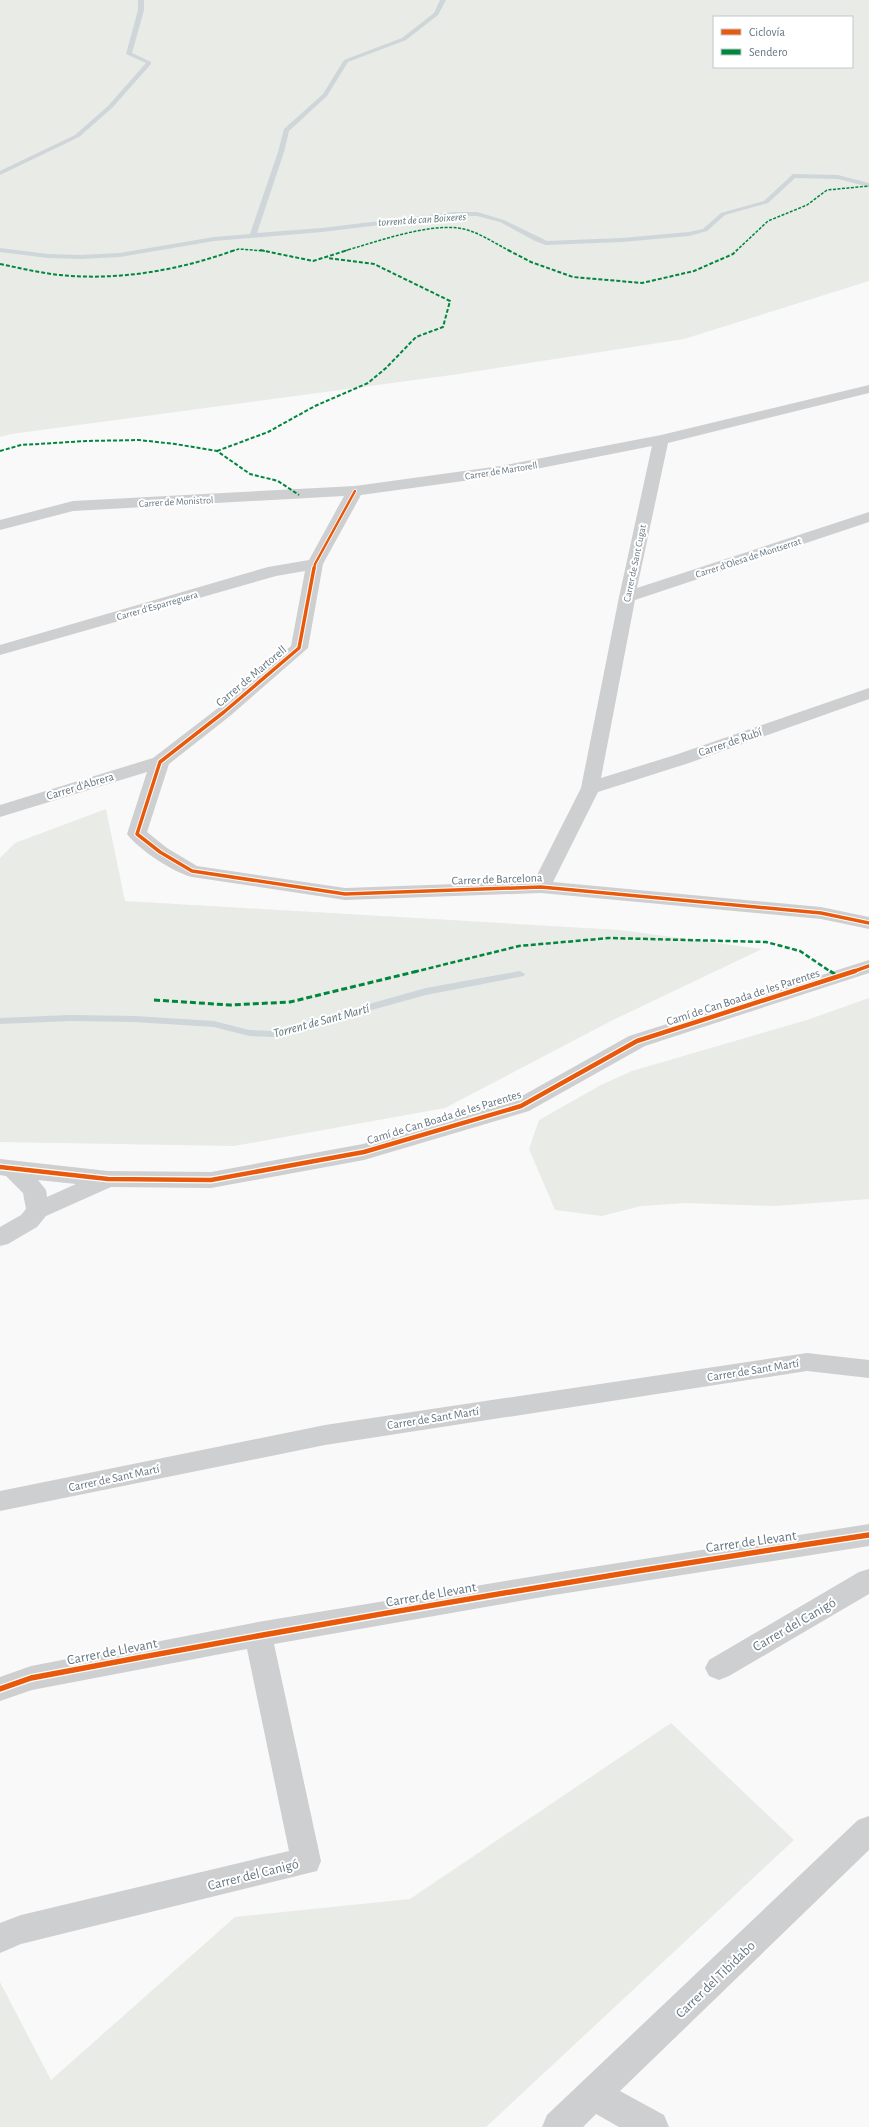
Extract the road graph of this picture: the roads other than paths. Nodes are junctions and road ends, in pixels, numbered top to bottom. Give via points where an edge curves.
1 (869, 389) edge
2 (661, 440) junction
3 (355, 491) junction
4 (869, 517) edge
5 (0, 525) edge
6 (315, 564) junction
7 (626, 597) junction
8 (0, 650) edge
9 (869, 693) edge
10 (160, 762) junction
11 (590, 788) junction
12 (0, 811) edge
13 (541, 886) junction
14 (869, 923) edge
15 (869, 966) edge
16 (7, 1168) edge
17 (108, 1179) junction
18 (38, 1210) junction
19 (0, 1238) edge
20 (869, 1368) edge
21 (0, 1501) edge
22 (869, 1535) edge
23 (869, 1580) edge
24 (258, 1634) junction
25 (719, 1668) dead end
26 (0, 1689) edge
27 (869, 1830) edge
28 (0, 1938) edge
29 (594, 2095) junction
30 (559, 2127) edge
31 (652, 2127) edge

1 - 2 street
2 - 3 street, Carrer de Martorell via 500,471
2 - 7 street, Carrer de Sant Cugat
3 - 5 street, Carrer de Monistrol via 73,506
3 - 6 street, Carrer de Martorell
4 - 7 street, Carrer d'Olesa de Montserrat
6 - 8 street, Carrer d'Esparreguera via 274,571
6 - 10 street, Carrer de Martorell via 299,648
7 - 11 street, Carrer de Sant Cugat
9 - 11 street, Carrer de Rubí via 682,759
10 - 12 street, Carrer d'Abrera
10 - 13 street, Carrer de Barcelona via 137,834 160,852 192,871 345,894
11 - 13 street, Carrer de Sant Cugat
13 - 14 street, Carrer de Barcelona via 821,913
15 - 17 street, Camí de Can Boada de les Parentes via 637,1041 520,1106 364,1152 211,1180
16 - 17 street, Camí de Can Boada de les Parentes
16 - 18 street, Camí de Can Boada de les Parentes via 34,1190
17 - 18 street, Camí de Can Boada de les Parentes
18 - 19 street, Camí de Can Boada de les Parentes via 29,1221
20 - 21 street, Carrer de Sant Martí via 807,1362 325,1435
22 - 24 street, Carrer de Llevant via 701,1560
23 - 25 street, Carrer del Canigó
24 - 26 street, Carrer de Llevant via 30,1678
24 - 28 street, Carrer del Canigó via 306,1861 21,1930
27 - 29 street, Carrer del Tibidabo
29 - 30 street, Carrer del Tibidabo
29 - 31 street

